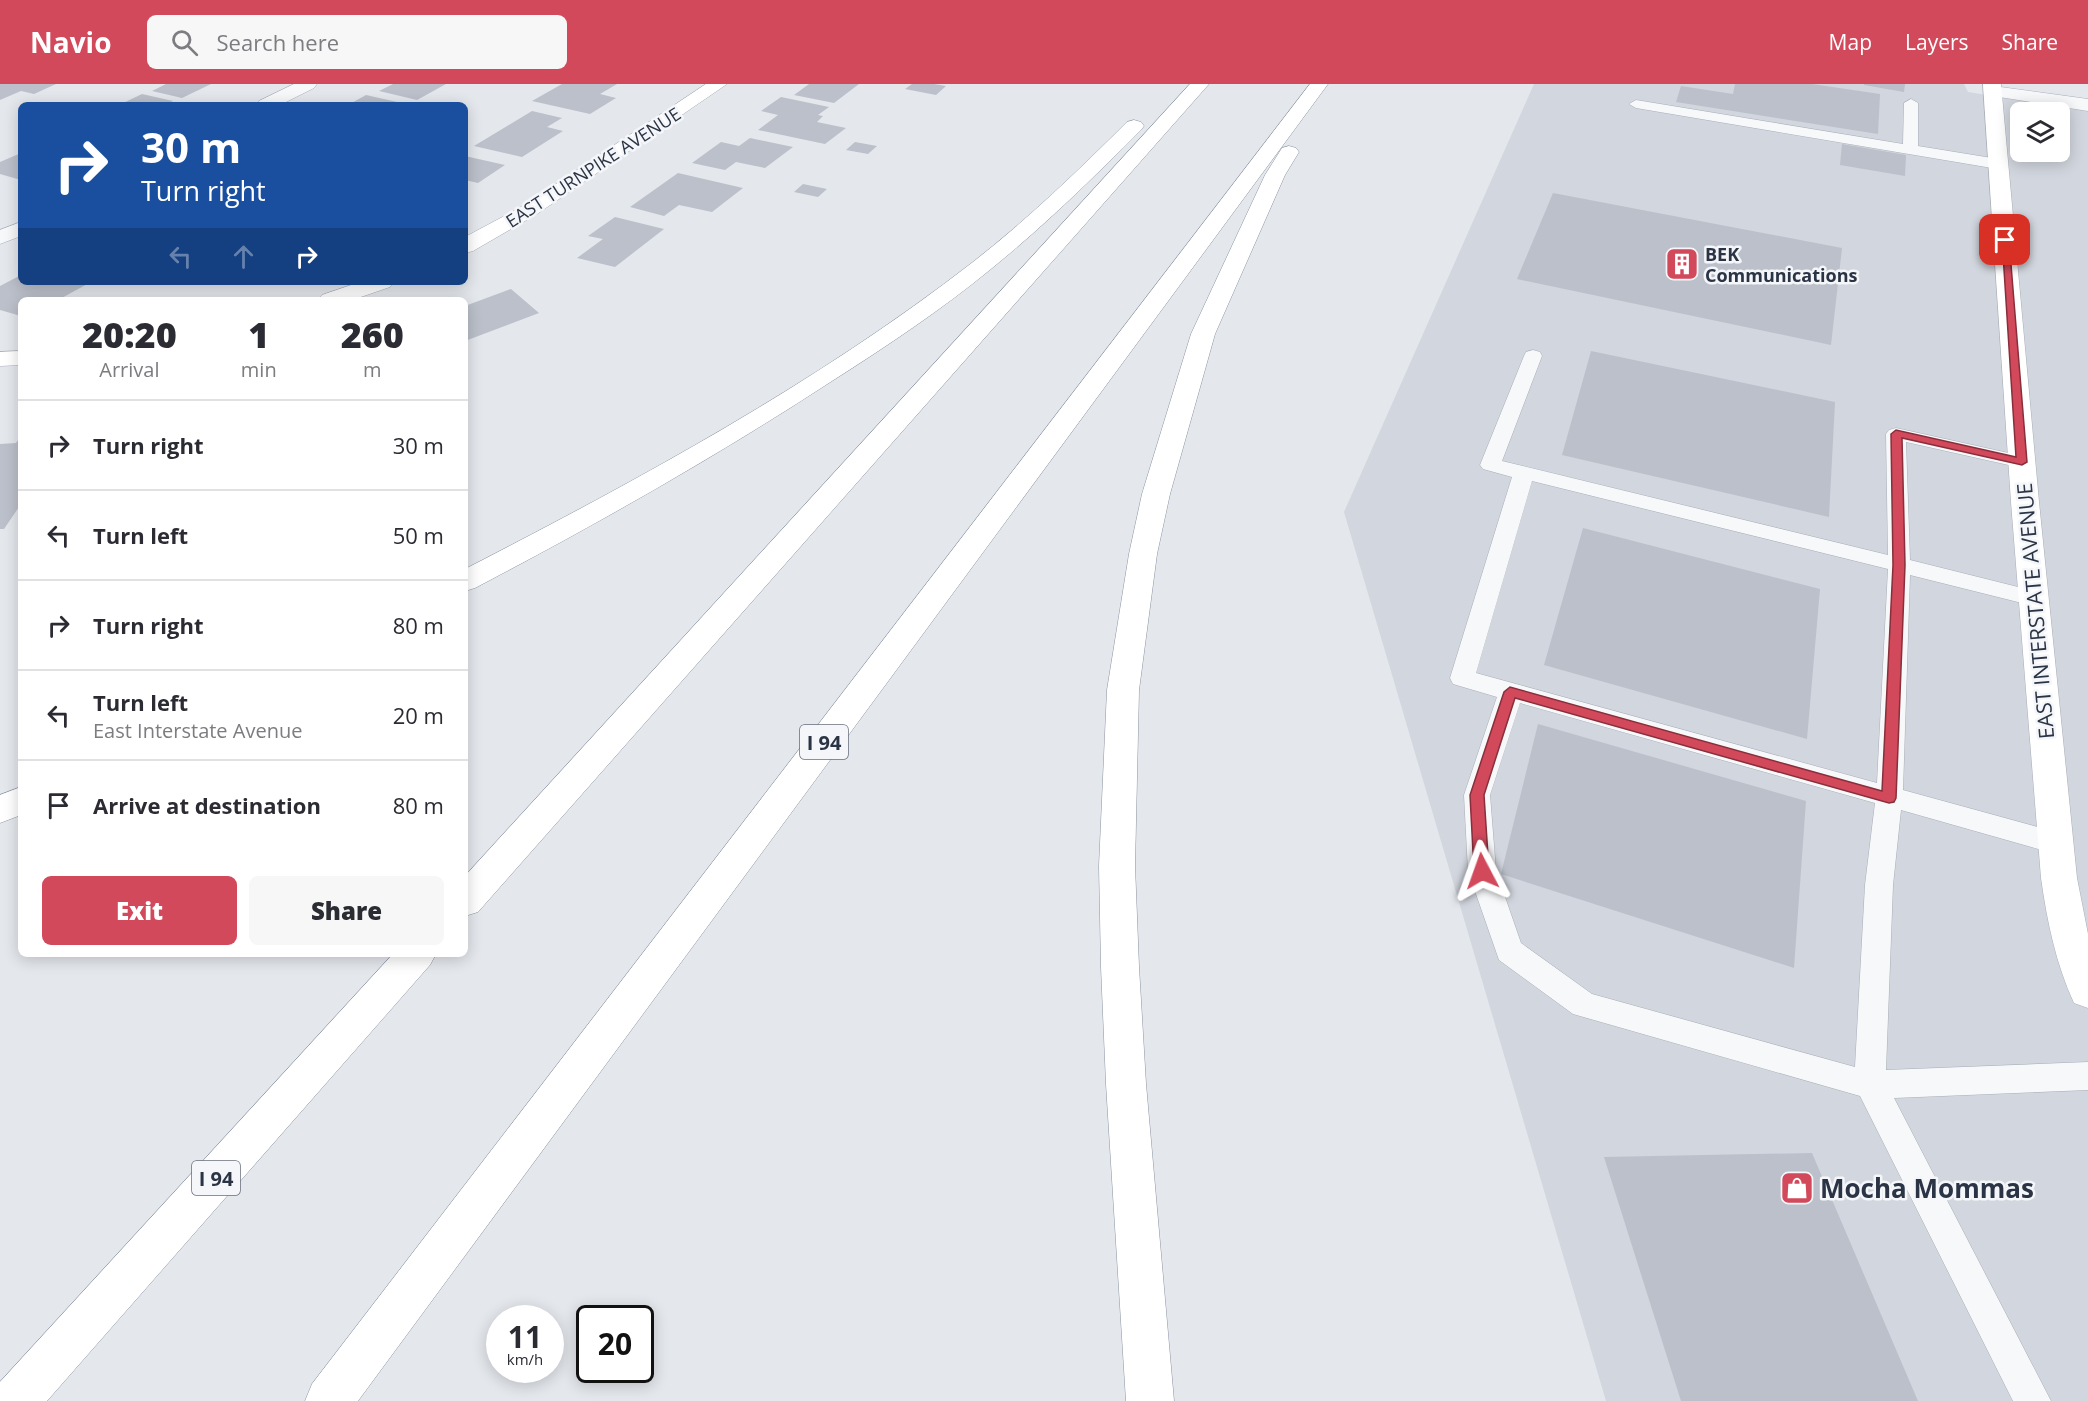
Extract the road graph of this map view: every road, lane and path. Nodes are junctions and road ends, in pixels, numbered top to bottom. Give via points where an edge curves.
1 (308, 84) edge
2 (718, 84) edge
3 (1175, 84) edge
4 (1200, 84) edge
5 (1319, 84) edge
6 (1332, 84) edge
7 (1992, 87) edge
8 (272, 102) edge
9 (1911, 103) dead end
10 (1636, 104) dead end
11 (2088, 105) edge
12 (1910, 149) junction
13 (1998, 164) junction
14 (18, 229) edge
15 (0, 238) edge
16 (468, 244) edge
17 (373, 285) edge
18 (339, 297) edge
19 (1533, 356) dead end
20 (18, 358) edge
21 (0, 359) edge
22 (2022, 462) junction
23 (1524, 473) junction
24 (1899, 565) junction
25 (468, 579) edge
26 (2034, 598) junction
27 (1510, 692) junction
28 (1889, 798) junction
29 (18, 801) edge
30 (0, 810) edge
31 (2056, 843) junction
32 (468, 898) edge
33 (414, 957) edge
34 (2088, 991) edge
35 (2088, 1076) edge
36 (1870, 1085) junction
37 (15, 1401) edge
38 (329, 1401) edge
39 (1150, 1401) edge
40 (2033, 1401) edge

1 - 8 street
2 - 16 main road, EAST TURNPIKE AVENUE via 530,210
3 - 25 main road via 1034,223 906,321 721,440
4 - 32 main road
5 - 38 main road, I 94
6 - 39 main road via 1275,175 1203,334 1156,494 1132,619 1123,702 1117,866 1125,1084
7 - 11 street
7 - 13 main road, EAST INTERSTATE AVENUE
9 - 12 lane
10 - 12 lane
12 - 13 lane
13 - 22 main road, EAST INTERSTATE AVENUE
14 - 15 street
17 - 18 main road
19 - 23 lane via 1490,465
20 - 21 main road
22 - 24 lane via 1896,434
22 - 26 main road, EAST INTERSTATE AVENUE
23 - 24 lane
23 - 27 lane via 1462,678
24 - 26 lane
24 - 28 lane
26 - 31 main road, EAST INTERSTATE AVENUE
27 - 28 lane
27 - 36 lane via 1477,795 1482,871 1509,951 1584,1005
28 - 31 lane
28 - 36 lane via 1879,885
29 - 30 main road
31 - 34 main road, EAST INTERSTATE AVENUE via 2067,927
33 - 37 main road, I 94
35 - 36 lane
36 - 40 lane

